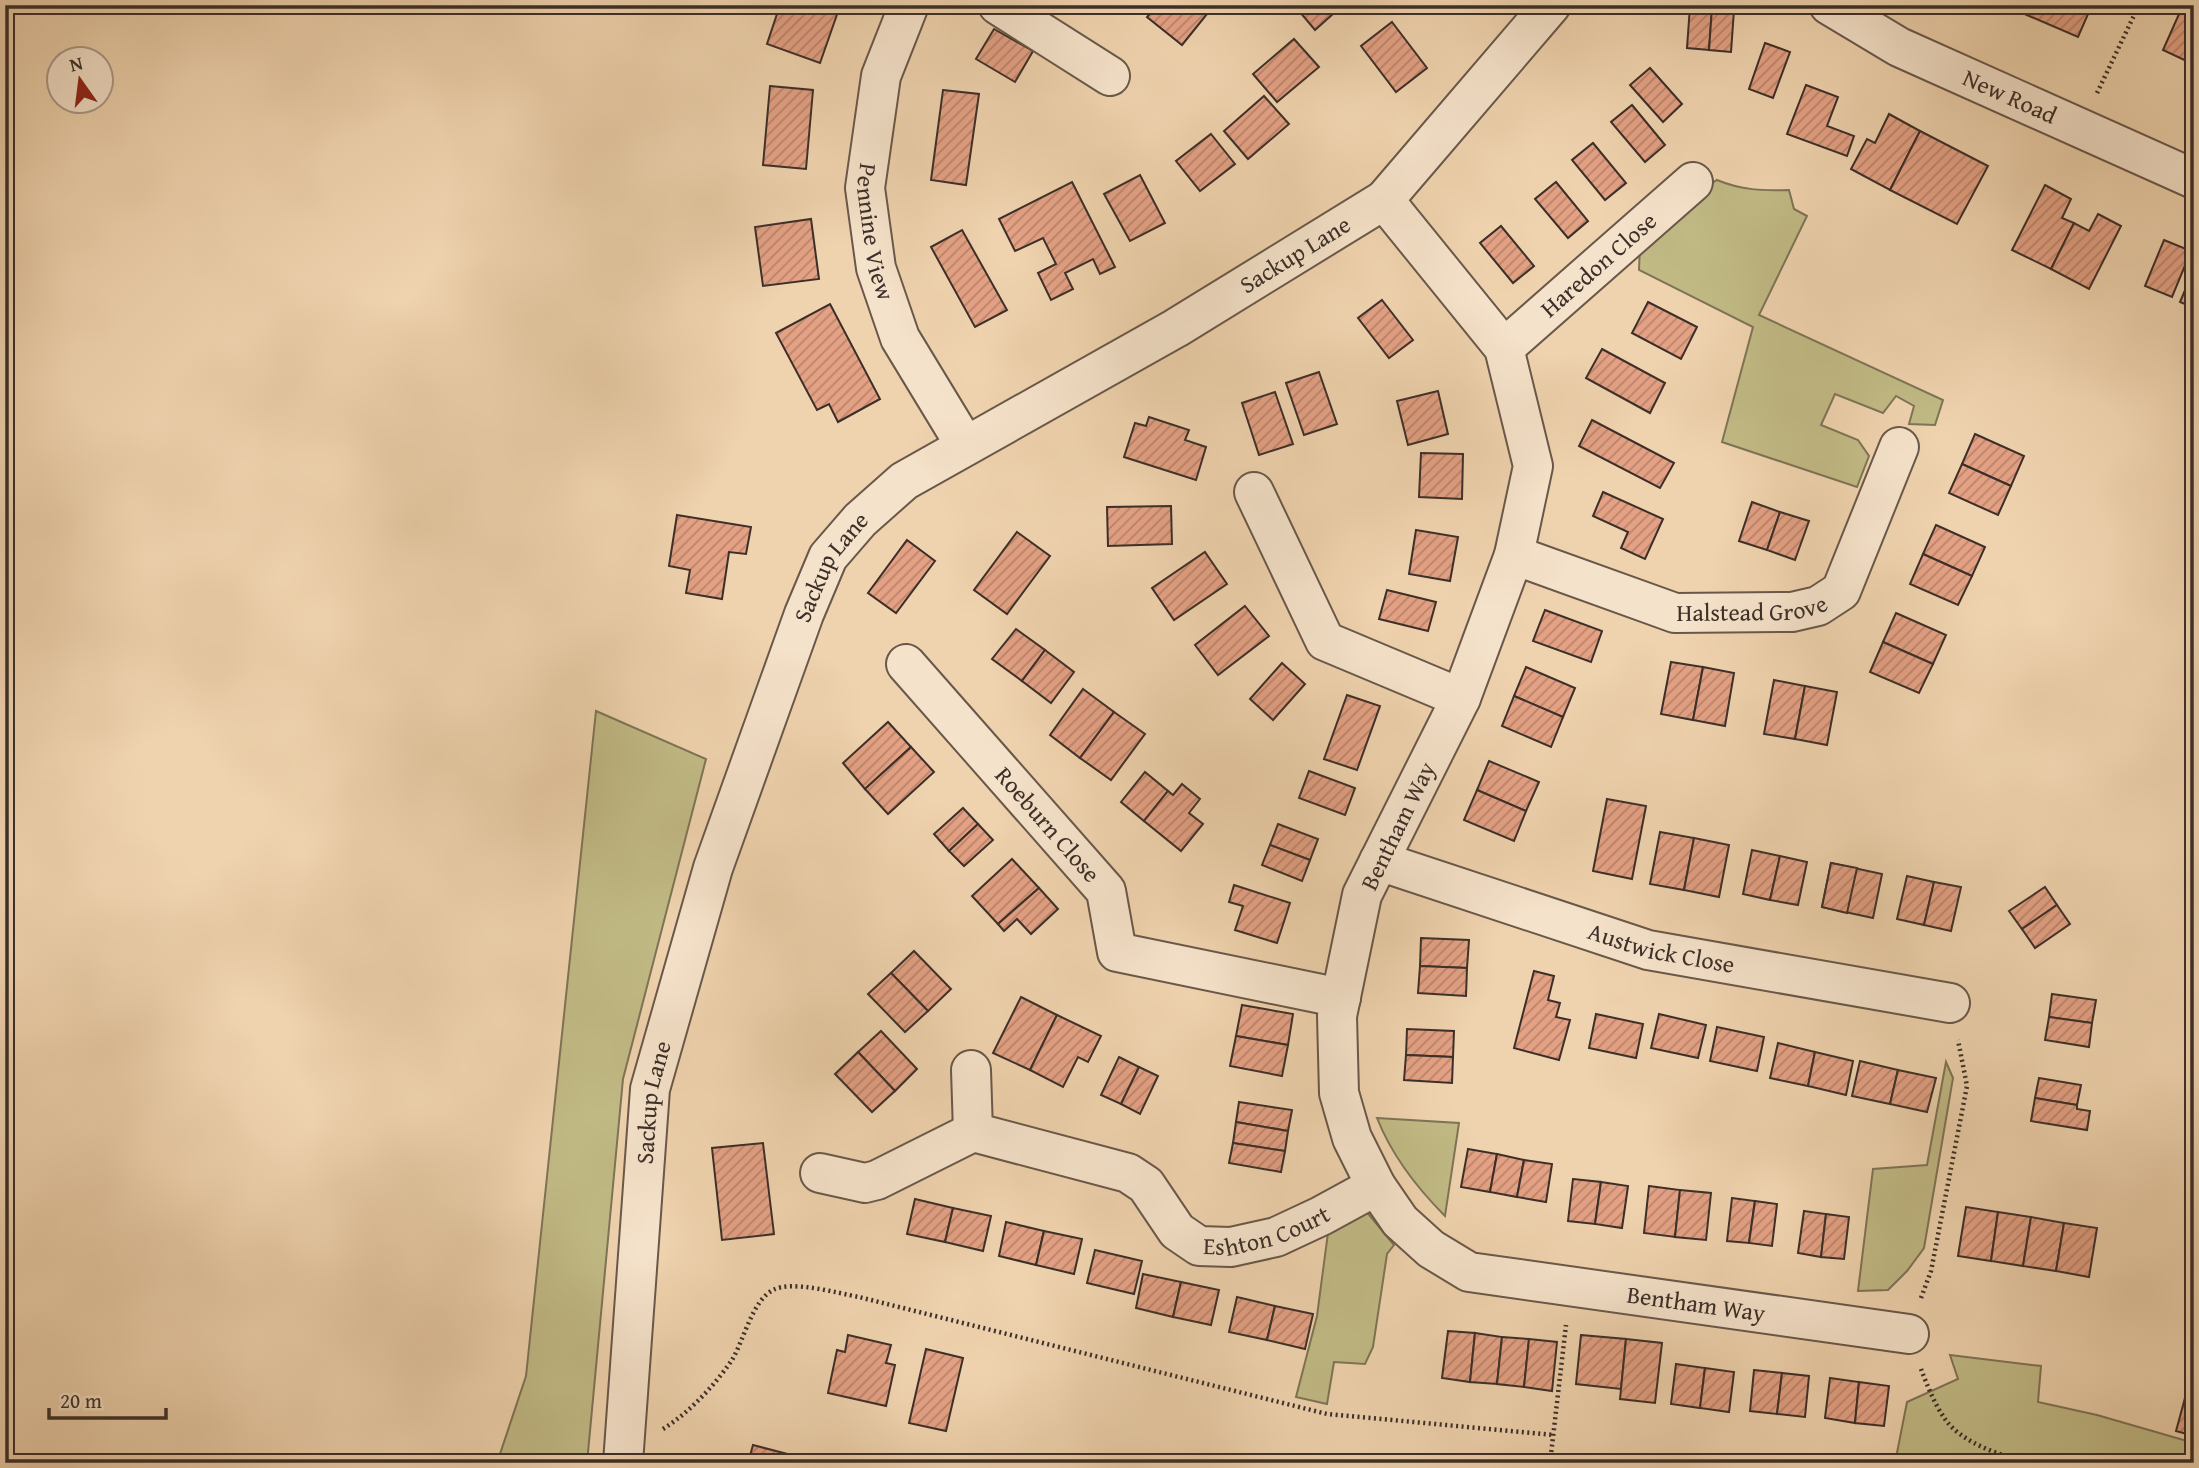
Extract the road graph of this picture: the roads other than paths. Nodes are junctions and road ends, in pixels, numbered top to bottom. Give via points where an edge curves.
1 (909, 5) edge
2 (998, 5) edge
3 (1551, 5) edge
4 (1829, 5) edge
5 (1110, 76) dead end
6 (2194, 179) edge
7 (1693, 182) dead end
8 (1384, 200) junction
9 (1504, 348) junction
10 (965, 445) junction
11 (1899, 447) dead end
12 (1254, 492) dead end
13 (1514, 555) junction
14 (906, 664) dead end
15 (1461, 698) junction
16 (1380, 862) junction
17 (1341, 998) junction
18 (1950, 1003) road end
19 (971, 1070) dead end
20 (973, 1132) junction
21 (820, 1173) dead end
22 (1376, 1186) junction
23 (1909, 1334) road end
24 (624, 1458) edge

1 - 10 street, Pennine View via 881,76 865,188 877,268 900,338
2 - 5 street
3 - 8 street, Sackup Lane
4 - 6 street, New Road via 1899,47
7 - 9 street, Haredon Close
8 - 9 street, Bentham Way
8 - 10 street, Sackup Lane via 1176,328
9 - 13 street, Bentham Way via 1533,466
10 - 24 street, Sackup Lane via 904,481 860,520 828,557 713,868 650,1089
11 - 13 street, Halstead Grove via 1841,591 1818,606 1792,612 1675,613
12 - 15 street via 1325,640
13 - 15 street, Bentham Way
14 - 17 street, Roeburn Close via 1106,891 1117,952
15 - 16 street, Bentham Way
16 - 17 street, Bentham Way via 1362,895
16 - 18 street, Austwick Close via 1648,950
17 - 22 street, Bentham Way via 1337,1016 1339,1093 1352,1138
19 - 20 street
20 - 21 street via 877,1180 864,1183
20 - 22 street, Eshton Court via 1128,1173 1146,1185 1177,1231 1199,1246 1231,1247 1276,1237
22 - 23 street, Bentham Way via 1400,1220 1431,1249 1469,1272

